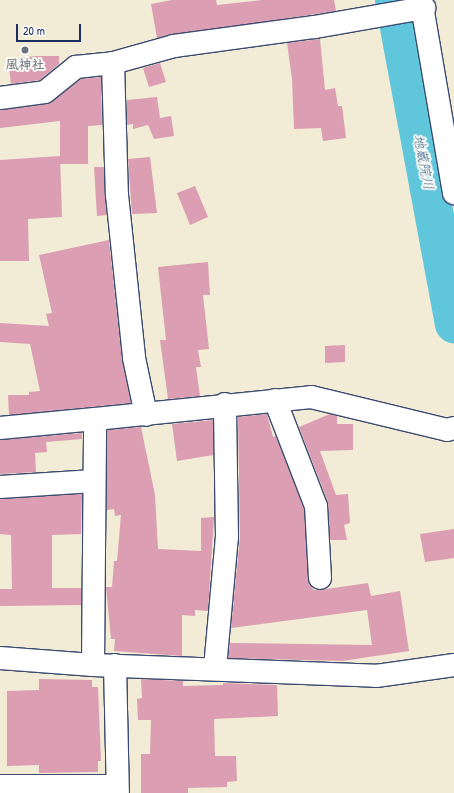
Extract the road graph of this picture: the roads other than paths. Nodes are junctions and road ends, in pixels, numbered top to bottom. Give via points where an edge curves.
1 (420, 6) edge
2 (113, 63) junction
3 (0, 98) edge
4 (454, 193) edge
5 (274, 400) junction
6 (224, 404) junction
7 (146, 415) junction
8 (95, 419) junction
9 (0, 428) edge
10 (454, 428) edge
11 (94, 481) junction
12 (0, 487) edge
13 (320, 578) dead end
14 (0, 658) edge
15 (93, 665) junction
16 (115, 665) junction
17 (454, 665) edge
18 (216, 668) junction
19 (0, 786) edge
20 (118, 789) edge

1 - 2 street via 369,18 174,46
1 - 4 street
2 - 3 street via 76,67 45,92
2 - 7 street via 116,195 134,358
5 - 6 street
5 - 10 street via 311,397 447,430
5 - 13 street via 316,506
6 - 7 street
6 - 18 street via 227,537
7 - 8 street
8 - 9 street
8 - 11 street
11 - 12 street
11 - 15 street
14 - 15 street
15 - 16 street
16 - 18 street
16 - 20 street
17 - 18 street via 376,676
19 - 20 street

